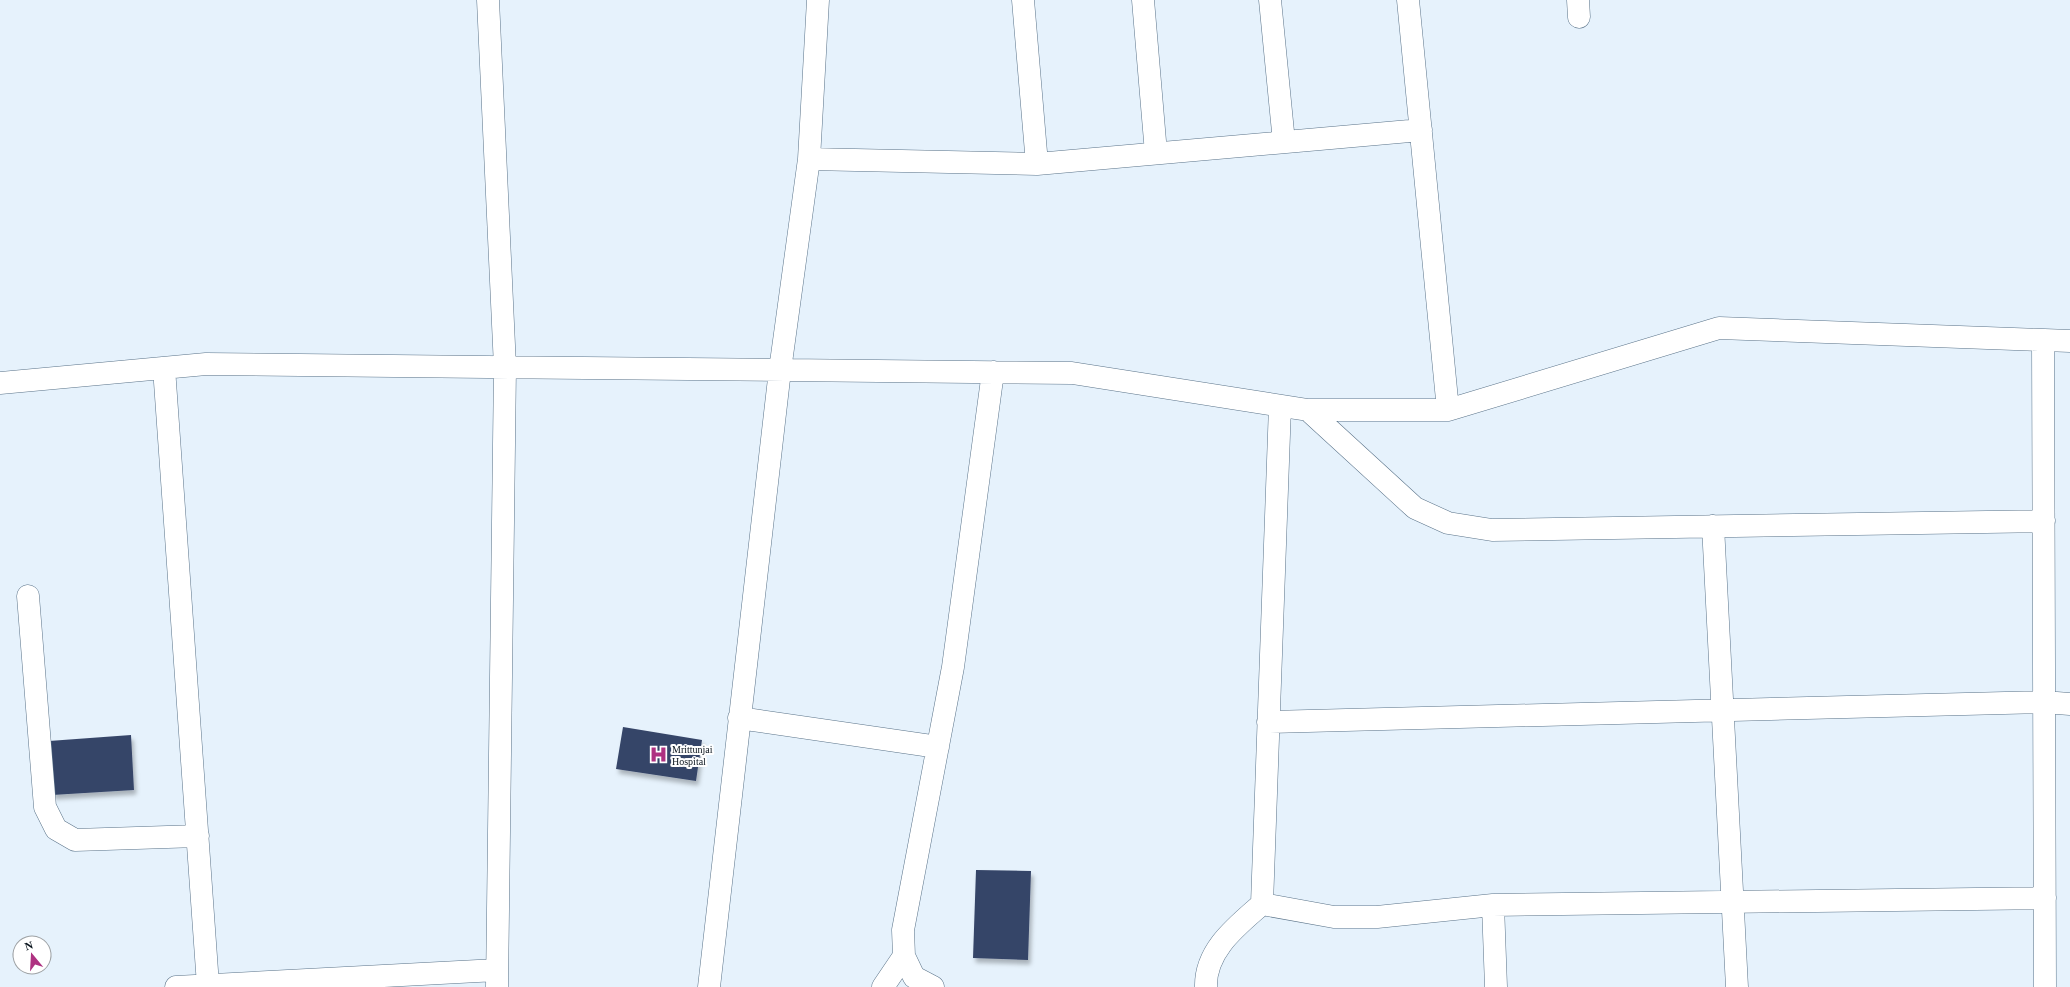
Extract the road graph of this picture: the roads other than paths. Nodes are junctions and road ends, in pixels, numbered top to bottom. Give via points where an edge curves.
1 (488, 0) edge
2 (818, 0) edge
3 (1023, 0) edge
4 (1143, 0) edge
5 (1270, 0) edge
6 (1408, 0) edge
7 (1421, 130) junction
8 (1284, 142) junction
9 (1156, 153) junction
10 (809, 159) junction
11 (1037, 164) junction
12 (2043, 340) junction
13 (2070, 341) edge
14 (505, 366) junction
15 (164, 368) junction
16 (780, 370) junction
17 (993, 372) junction
18 (0, 383) edge
19 (1280, 406) junction
20 (1308, 410) junction
21 (1448, 410) junction
22 (2044, 521) junction
23 (1713, 526) junction
24 (28, 596) dead end
25 (2044, 702) junction
26 (2070, 704) edge
27 (1723, 711) junction
28 (739, 718) junction
29 (1268, 722) junction
30 (938, 748) junction
31 (198, 836) junction
32 (2045, 898) junction
33 (1733, 902) junction
34 (1262, 904) junction
35 (1493, 905) junction
36 (904, 956) junction
37 (497, 978) edge
38 (208, 985) junction
39 (176, 987) edge
40 (709, 987) edge
41 (883, 987) edge
42 (933, 987) edge
43 (1206, 987) edge
44 (1496, 987) edge
45 (1737, 987) edge
46 (2045, 987) edge

1 - 14 street
2 - 10 street
3 - 11 street
4 - 9 street
5 - 8 street
6 - 7 street
7 - 8 street
7 - 21 street
8 - 9 street
9 - 11 street
10 - 11 street
10 - 16 street
12 - 13 street
12 - 21 street via 1719,328
12 - 22 street
14 - 15 street via 206,364
14 - 16 street
14 - 37 street
15 - 18 street
15 - 31 street
16 - 17 street
16 - 28 street
17 - 19 street via 1072,372
17 - 30 street via 953,667
19 - 20 street
19 - 29 street
20 - 21 street
20 - 23 street via 1415,508 1448,523 1492,530
22 - 23 street
22 - 25 street
23 - 27 street
24 - 31 street via 45,807 56,829 75,840
25 - 26 street
25 - 27 street
25 - 32 street
27 - 29 street
27 - 33 street
28 - 30 street
28 - 40 street
29 - 34 street
30 - 36 street via 903,930
31 - 38 street
32 - 33 street
32 - 46 street
33 - 35 street
33 - 45 street
34 - 35 street via 1334,917 1377,917
34 - 43 street via 1228,934 1211,959
35 - 44 street
36 - 41 street
36 - 42 street via 914,976
37 - 38 street
38 - 39 street

